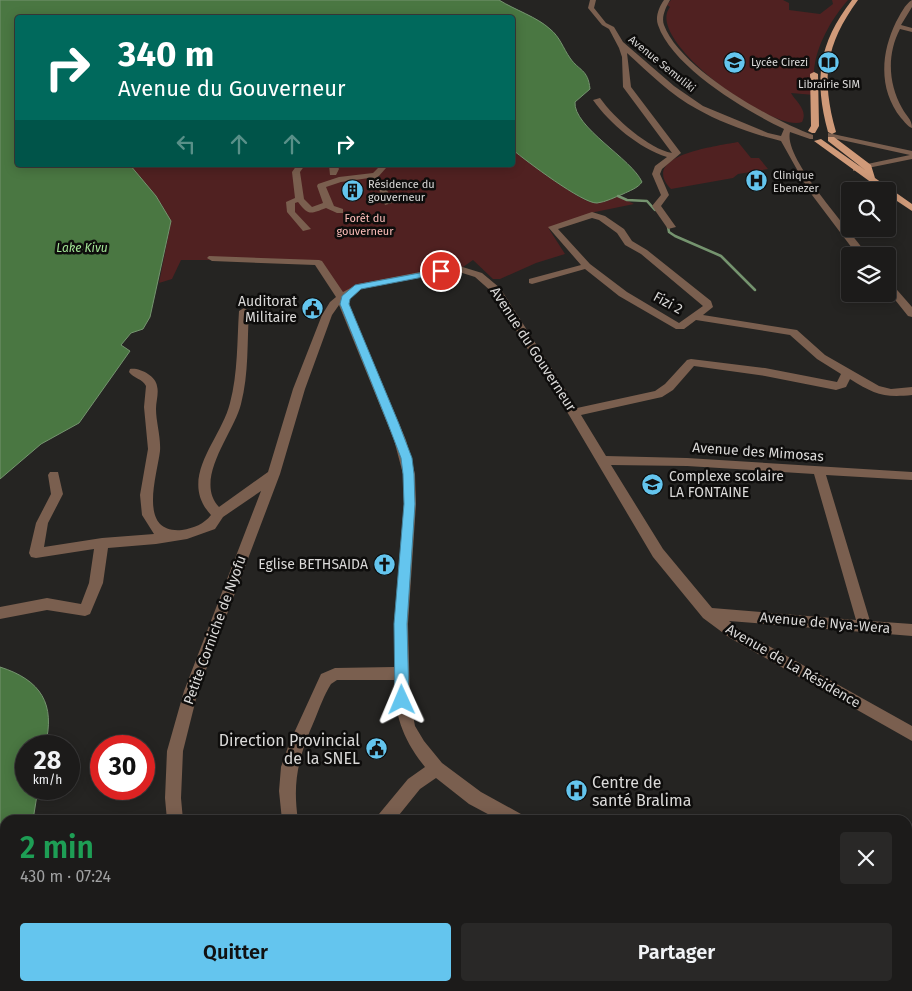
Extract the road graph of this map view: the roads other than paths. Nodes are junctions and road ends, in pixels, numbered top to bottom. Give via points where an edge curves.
1 (593, 0) edge
2 (667, 0) edge
3 (850, 1) edge
4 (912, 2) edge
5 (898, 26) junction
6 (912, 30) edge
7 (619, 42) junction
8 (818, 51) dead end
9 (814, 65) dead end
10 (814, 96) junction
11 (823, 98) junction
12 (597, 100) dead end
13 (912, 126) edge
14 (787, 128) junction
15 (811, 133) junction
16 (831, 135) junction
17 (784, 139) junction
18 (818, 141) junction
19 (912, 155) edge
20 (673, 156) junction
21 (300, 167) edge
22 (382, 167) edge
23 (868, 167) junction
24 (856, 169) junction
25 (374, 177) junction
26 (870, 177) junction
27 (300, 199) junction
28 (388, 203) dead end
29 (328, 204) junction
30 (912, 208) edge
31 (340, 211) dead end
32 (671, 227) dead end
33 (306, 229) dead end
34 (856, 247) edge
35 (212, 258) dead end
36 (587, 266) junction
37 (532, 281) dead end
38 (346, 295) junction
39 (896, 295) edge
40 (244, 311) dead end
41 (912, 314) edge
42 (694, 317) junction
43 (134, 372) dead end
44 (847, 372) junction
45 (912, 391) edge
46 (574, 413) junction
47 (602, 460) junction
48 (819, 471) junction
49 (274, 474) junction
50 (54, 476) dead end
51 (912, 476) edge
52 (218, 514) junction
53 (168, 536) junction
54 (102, 543) junction
55 (0, 612) edge
56 (708, 614) junction
57 (865, 626) junction
58 (912, 630) edge
59 (401, 673) junction
60 (912, 734) edge
61 (436, 768) junction
62 (174, 815) edge
63 (289, 815) edge
64 (389, 815) edge
65 (506, 815) edge

1 - 7 street via 591,8 604,24 612,28
2 - 14 street via 662,10 661,25 685,58 734,97
3 - 8 main road
3 - 11 main road via 825,55
4 - 5 street
5 - 6 street
5 - 13 street via 890,48 886,76 899,113
7 - 17 street, Avenue Semuliki via 671,88 700,108
7 - 20 street, Avenue Semuliki via 625,57 627,87 676,151
9 - 10 main road
10 - 11 main road
10 - 15 main road via 815,126
11 - 16 main road
12 - 20 street via 602,109 654,149
14 - 15 street
14 - 17 street
15 - 16 main road
15 - 18 main road
16 - 18 main road
16 - 19 street
16 - 23 main road
17 - 34 street via 813,191
18 - 24 main road
19 - 23 street
20 - 32 street via 658,168 656,174 665,195 656,206
21 - 27 street via 296,172
22 - 25 street
23 - 24 street
23 - 26 main road
24 - 26 main road
25 - 28 street via 386,193
25 - 29 street via 370,174 324,184 321,186
26 - 30 main road
27 - 29 street via 310,211
27 - 33 street via 290,202 291,212
29 - 31 street
35 - 38 street via 316,262
36 - 37 street
36 - 42 street, Fizi 2 via 623,294 675,325 680,327
36 - 42 street via 553,227 592,215 602,218 621,232 628,243 644,252 707,303 708,307
38 - 46 street, Avenue du Gouverneur via 358,287 456,268 478,274 496,290
38 - 49 street, Petite Corniche de Nyofu via 327,315 299,389
38 - 59 street via 344,304 394,424 409,474
39 - 41 street
40 - 52 street via 236,401 214,448 204,482 205,497 210,508
42 - 44 street, Fizi 2 via 793,332 814,352
43 - 53 street via 150,381 152,386 150,407 154,449 146,495 148,515 156,528
44 - 45 street, Fizi 2 via 884,393
44 - 46 street via 842,384 836,386 691,362 669,387 658,394
46 - 47 street, Avenue du Gouverneur
47 - 48 street, Avenue des Mimosas
47 - 56 street, Avenue de La Résidence via 658,553
48 - 51 street, Avenue des Mimosas
48 - 57 street
49 - 52 street
49 - 62 street, Petite Corniche de Nyofu via 191,691 176,751
50 - 54 street via 57,494 42,522 36,553
52 - 53 street via 210,526
53 - 54 street
54 - 55 street via 96,583 85,610 48,604
56 - 57 street, Avenue de Nya-Wera
56 - 60 street, Avenue de La Résidence via 735,634
57 - 58 street, Avenue de Nya-Wera
59 - 61 street via 408,728
59 - 63 street via 335,674 326,679 290,760 286,794
61 - 64 street via 414,784
61 - 65 street via 475,798

